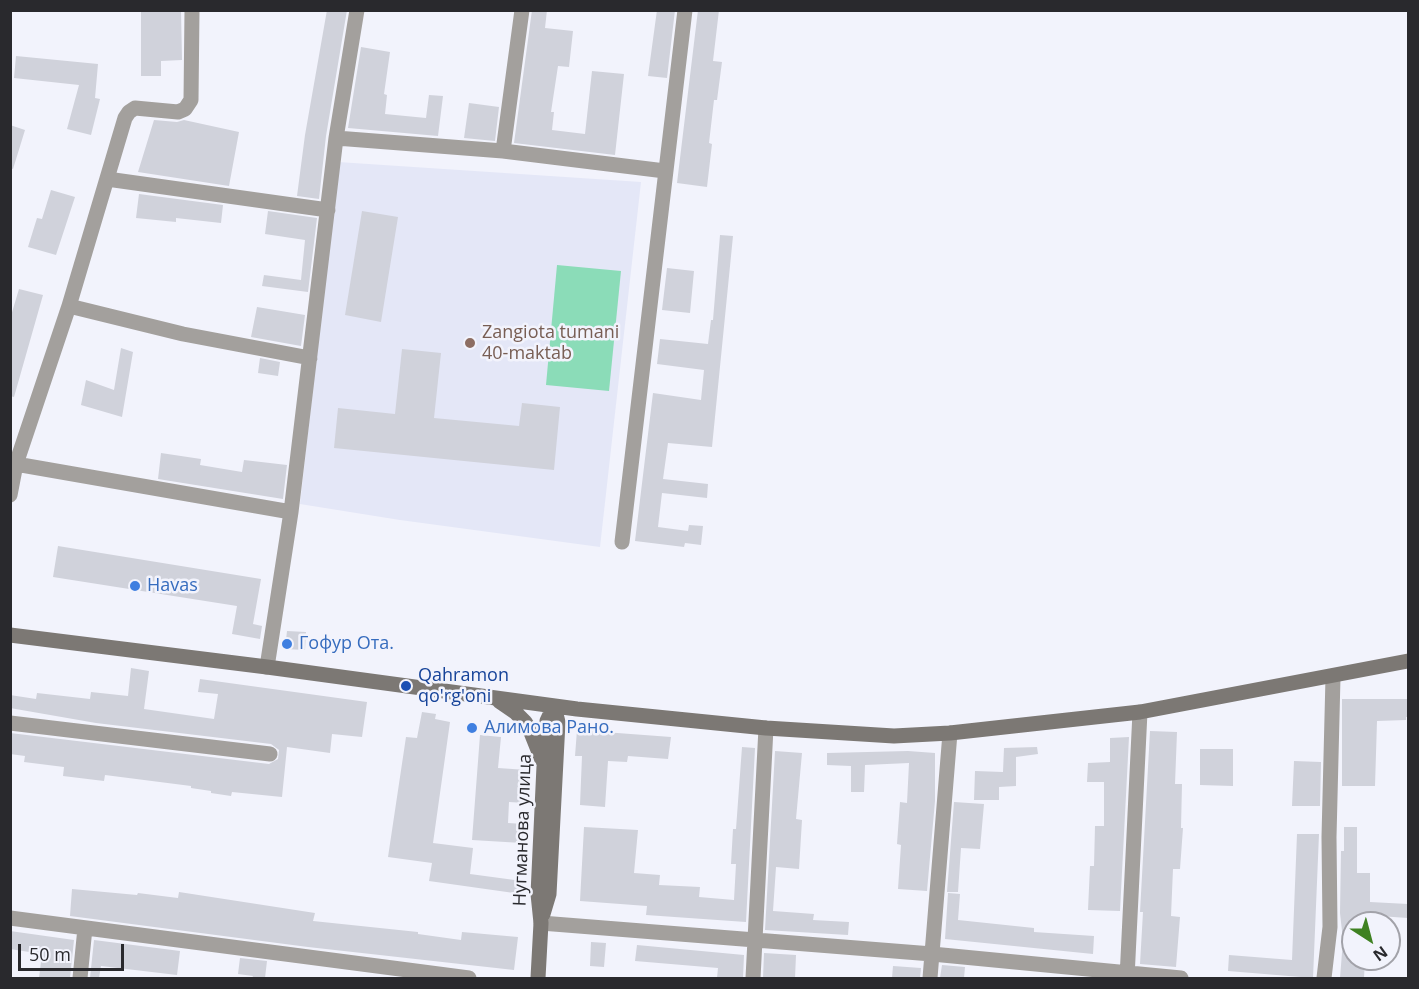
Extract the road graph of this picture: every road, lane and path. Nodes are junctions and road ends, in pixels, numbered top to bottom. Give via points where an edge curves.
1 (192, 10) edge
2 (357, 10) edge
3 (522, 10) edge
4 (685, 10) edge
5 (336, 138) junction
6 (503, 152) junction
7 (665, 171) junction
8 (107, 179) junction
9 (328, 210) junction
10 (69, 306) junction
11 (310, 357) junction
12 (13, 463) edge
13 (10, 495) edge
14 (291, 512) junction
15 (622, 542) dead end
16 (10, 635) edge
17 (1408, 661) edge
18 (267, 667) junction
19 (1333, 677) junction
20 (497, 699) junction
21 (554, 706) junction
22 (1140, 712) junction
23 (10, 723) edge
24 (766, 728) junction
25 (950, 733) junction
26 (270, 754) dead end
27 (544, 766) junction
28 (10, 918) edge
29 (541, 923) junction
30 (85, 928) junction
31 (755, 940) junction
32 (932, 954) junction
33 (1127, 976) edge
34 (80, 978) edge
35 (469, 978) edge
36 (538, 978) edge
37 (753, 978) edge
38 (930, 978) edge
39 (1180, 978) edge
40 (1324, 978) edge

1 - 8 street via 191,100 178,112 135,108 129,112
2 - 5 street
3 - 6 street
4 - 7 street
5 - 6 street
5 - 9 street
6 - 7 street
7 - 15 street
8 - 9 street
8 - 10 street
9 - 11 street
10 - 11 street via 183,334
10 - 12 street
11 - 14 street
12 - 13 street
12 - 14 street
14 - 18 street
16 - 18 main road
17 - 19 main road
18 - 20 main road
19 - 22 main road
19 - 40 street via 1330,927
20 - 21 main road
20 - 27 main road via 525,722
21 - 24 main road
21 - 27 main road, Нугманова улица via 547,722
21 - 29 main road, Нугманова улица via 558,722 549,894
22 - 25 main road
22 - 33 street
23 - 26 street
24 - 25 main road via 894,736
24 - 31 street
25 - 32 street
27 - 29 main road, Нугманова улица via 538,894
28 - 30 street
29 - 31 street
29 - 36 main road, Нугманова улица
30 - 34 street
30 - 35 street
31 - 32 street
31 - 37 street
32 - 33 street
32 - 38 street
33 - 39 street

